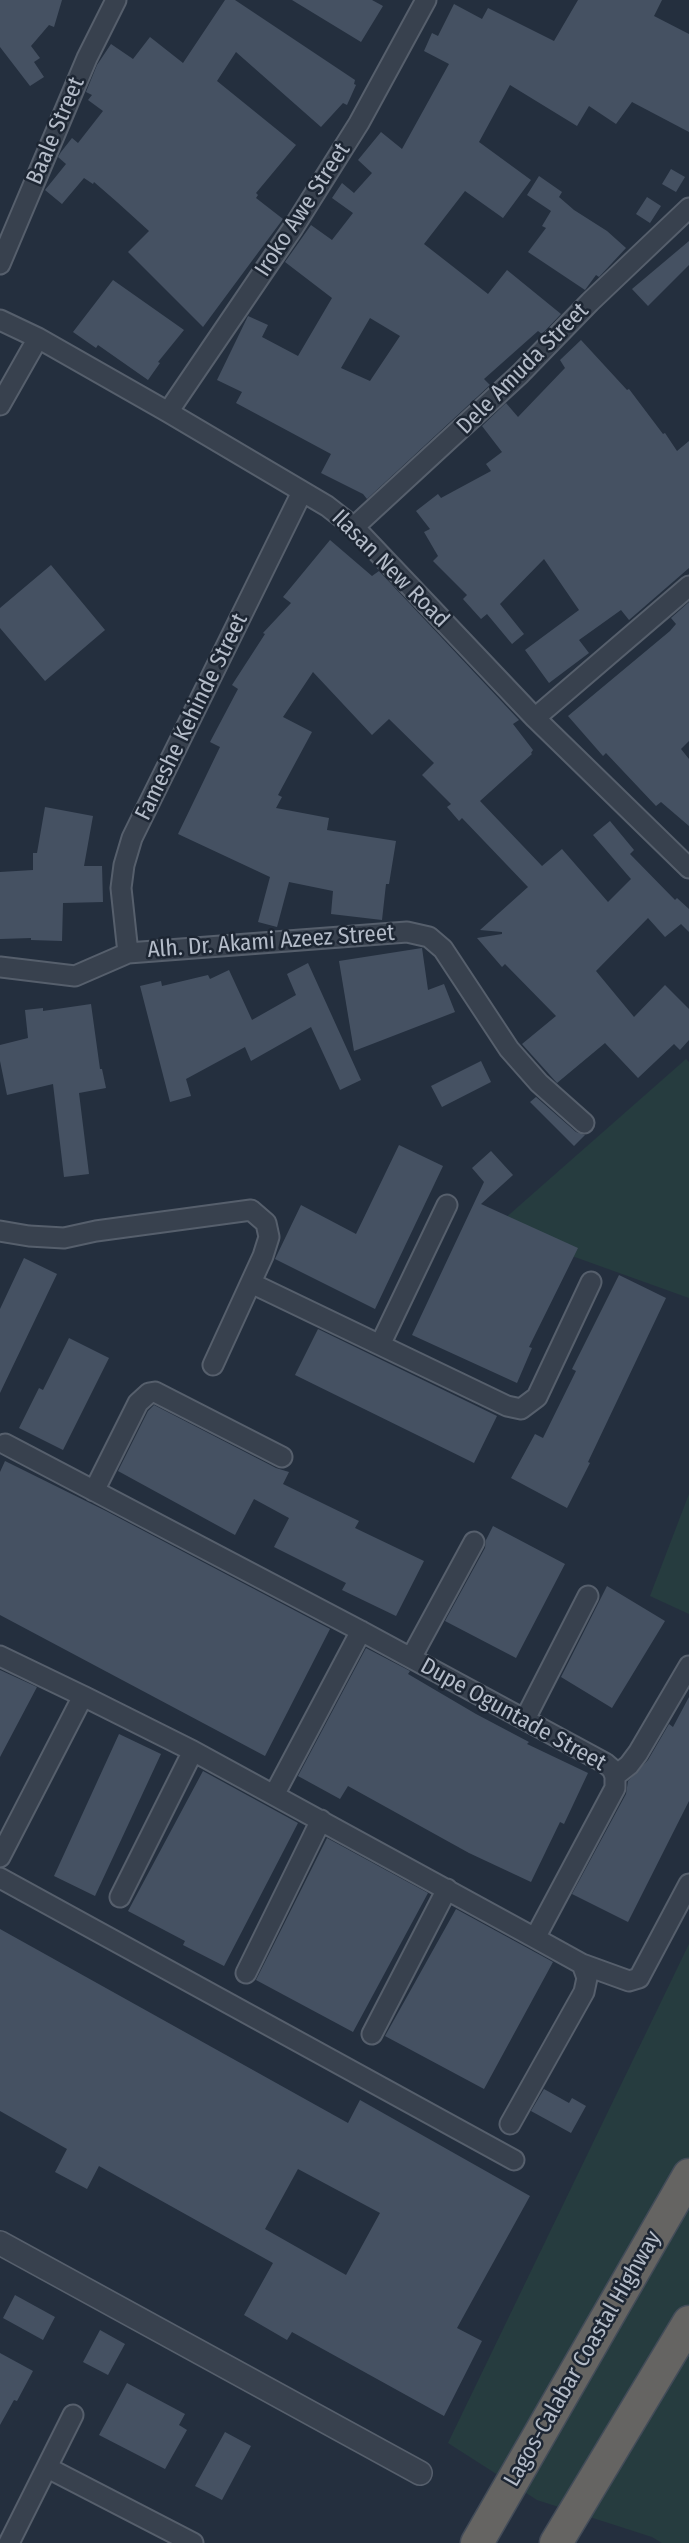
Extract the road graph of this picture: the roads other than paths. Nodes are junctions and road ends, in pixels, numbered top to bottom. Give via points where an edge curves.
1 (116, 0) edge
2 (426, 0) edge
3 (689, 208) edge
4 (0, 264) edge
5 (0, 320) edge
6 (38, 338) junction
7 (0, 405) edge
8 (168, 412) junction
9 (302, 492) junction
10 (354, 527) junction
11 (689, 586) edge
12 (536, 718) junction
13 (689, 868) edge
14 (128, 953) junction
15 (0, 967) edge
16 (584, 1123) dead end
17 (447, 1205) dead end
18 (0, 1231) edge
19 (591, 1282) dead end
20 (251, 1283) junction
21 (380, 1345) junction
22 (213, 1365) dead end
23 (5, 1444) dead end
24 (282, 1457) dead end
25 (94, 1491) junction
26 (474, 1542) dead end
27 (588, 1595) dead end
28 (361, 1631) junction
29 (0, 1656) edge
30 (411, 1658) junction
31 (689, 1665) edge
32 (83, 1696) junction
33 (525, 1719) junction
34 (193, 1751) junction
35 (615, 1776) junction
36 (274, 1795) junction
37 (321, 1820) junction
38 (0, 1857) edge
39 (0, 1878) edge
40 (689, 1884) edge
41 (447, 1889) junction
42 (120, 1897) dead end
43 (535, 1938) junction
44 (582, 1964) junction
45 (246, 1973) dead end
46 (372, 2034) dead end
47 (510, 2124) dead end
48 (514, 2160) dead end
49 (689, 2175) edge
50 (0, 2243) edge
51 (689, 2322) edge
52 (74, 2415) dead end
53 (48, 2468) junction
54 (420, 2473) dead end
55 (9, 2543) edge
56 (193, 2543) edge
57 (477, 2543) edge
58 (556, 2543) edge

1 - 4 street, Baale Street
2 - 8 street, Iroko Awe Street via 359,122
3 - 10 street, Dele Amuda Street via 520,374
5 - 6 street, Ilasan New Road
6 - 7 street
6 - 8 street, Ilasan New Road
8 - 9 street, Ilasan New Road
9 - 10 street, Ilasan New Road
9 - 14 street, Fameshe Kehinde Street via 132,838 121,888
10 - 12 street, Ilasan New Road
11 - 12 street
12 - 13 street, Ilasan New Road
14 - 15 street, Alh. Dr. Akami Azeez Street via 75,976
14 - 16 street, Alh. Dr. Akami Azeez Street via 407,932 429,937 443,949 509,1049
17 - 21 street
18 - 20 street via 64,1238 251,1210 266,1223 269,1237
19 - 21 street via 537,1397 522,1409
20 - 21 street
20 - 22 street
23 - 25 street, Dupe Oguntade Street
24 - 25 street via 155,1392 149,1393 138,1403
25 - 28 street, Dupe Oguntade Street
26 - 30 street
27 - 33 street
28 - 30 street, Dupe Oguntade Street
28 - 36 street
29 - 32 street
30 - 33 street, Dupe Oguntade Street
31 - 35 street via 638,1753
32 - 34 street
32 - 38 street
33 - 35 street, Dupe Oguntade Street via 605,1763
34 - 36 street
34 - 42 street
35 - 43 street, Dupe Oguntade Street via 615,1788
36 - 37 street
37 - 41 street
37 - 45 street
39 - 48 street
40 - 44 street via 639,1978 629,1981
41 - 43 street
41 - 46 street
43 - 44 street
44 - 47 street via 587,1978 584,1992
49 - 57 highway, Lagos-Calabar Coastal Highway
50 - 54 street
51 - 58 highway
52 - 53 street
53 - 55 street
53 - 56 street

